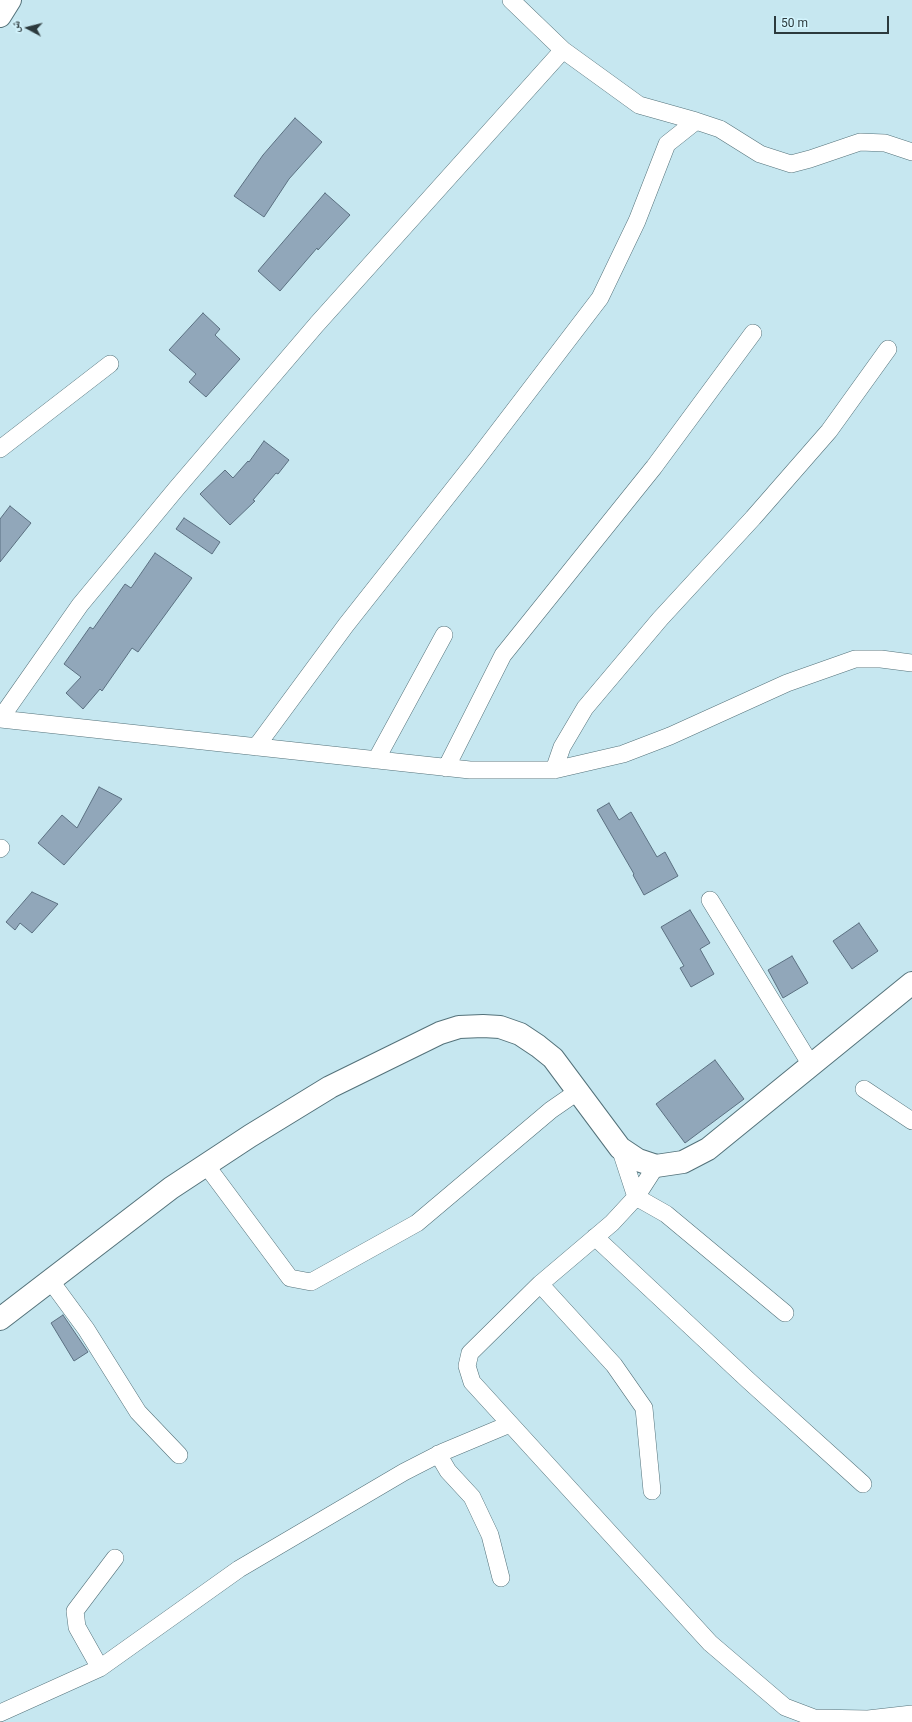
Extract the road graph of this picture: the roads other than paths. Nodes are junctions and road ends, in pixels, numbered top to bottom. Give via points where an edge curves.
1 (10, 0) edge
2 (511, 0) edge
3 (0, 16) edge
4 (563, 50) junction
5 (696, 120) junction
6 (912, 152) edge
7 (753, 333) dead end
8 (888, 349) dead end
9 (110, 364) dead end
10 (0, 449) edge
11 (444, 635) dead end
12 (912, 663) edge
13 (0, 719) edge
14 (256, 747) junction
15 (376, 760) junction
16 (446, 768) junction
17 (554, 770) junction
18 (710, 900) dead end
19 (912, 983) edge
20 (811, 1065) junction
21 (864, 1089) dead end
22 (577, 1092) junction
23 (912, 1121) edge
24 (620, 1148) junction
25 (206, 1165) junction
26 (656, 1166) junction
27 (636, 1197) junction
28 (595, 1237) junction
29 (50, 1280) junction
30 (540, 1284) junction
31 (785, 1313) dead end
32 (0, 1319) edge
33 (510, 1424) junction
34 (438, 1454) junction
35 (179, 1455) dead end
36 (863, 1484) dead end
37 (652, 1491) dead end
38 (116, 1558) dead end
39 (500, 1578) dead end
40 (100, 1668) junction
41 (0, 1713) edge
42 (912, 1714) edge
43 (867, 1720) edge

1 - 3 street
2 - 4 street
4 - 5 street via 639,105
4 - 13 street via 317,324 171,495 80,605
5 - 6 street via 720,129 760,154 791,164 860,142 884,143
5 - 14 street via 667,144 637,221 600,298 346,625
7 - 16 street via 654,467 504,655
8 - 17 street via 829,431 585,708 562,747
9 - 10 street
11 - 15 street
12 - 17 street via 855,659 787,683 670,736 623,754
13 - 14 street
14 - 15 street
15 - 16 street
16 - 17 street
18 - 20 street
19 - 20 street
20 - 26 street via 708,1149 683,1162
21 - 23 street
22 - 24 street
22 - 25 street via 553,1058 520,1034 500,1027 459,1027 419,1042 330,1087
22 - 25 street via 528,1128 417,1223 311,1282 290,1278
24 - 26 street via 638,1160
24 - 27 street
25 - 29 street via 171,1188
26 - 27 street
27 - 28 street
27 - 31 street via 666,1214
28 - 30 street
28 - 36 street via 748,1381
29 - 32 street
29 - 35 street via 86,1329 138,1412
30 - 33 street via 470,1353 467,1366 472,1382
30 - 37 street via 614,1365 644,1408
33 - 34 street
33 - 43 street via 710,1643 785,1707 814,1718
34 - 39 street via 448,1471 472,1497 490,1535
34 - 40 street via 239,1569
38 - 40 street via 75,1610 77,1627
40 - 41 street
42 - 43 street

